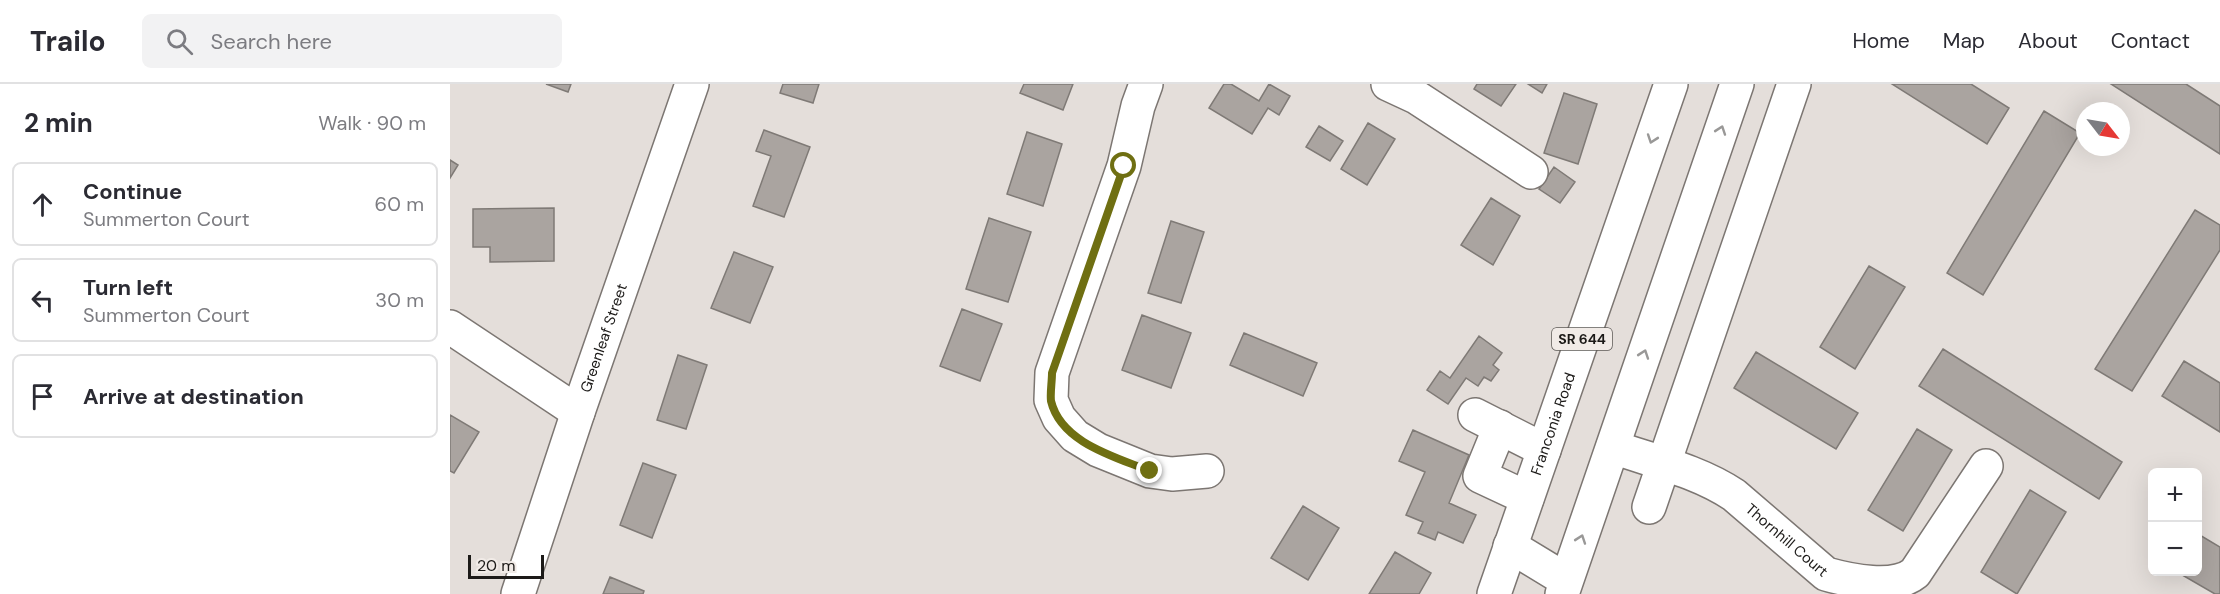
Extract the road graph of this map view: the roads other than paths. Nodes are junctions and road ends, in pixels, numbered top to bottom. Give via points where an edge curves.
1 (692, 84) edge
2 (1146, 84) edge
3 (1388, 84) edge
4 (1671, 84) edge
5 (1737, 84) edge
6 (1794, 84) edge
7 (1531, 172) dead end
8 (450, 327) edge
9 (578, 412) junction
10 (1612, 447) junction
11 (1544, 450) junction
12 (1665, 465) junction
13 (1986, 466) dead end
14 (1207, 471) dead end
15 (1527, 498) junction
16 (1649, 507) dead end
17 (1510, 546) junction
18 (1564, 587) edge
19 (518, 594) edge
20 (1494, 594) edge

1 - 9 street, Greenleaf Street
2 - 14 street via 1124,166 1052,373 1051,400 1059,418 1075,436 1098,450 1150,471
3 - 7 street via 1416,97
4 -> 11 street, Franconia Road / SR 644
10 -> 5 street
6 - 12 street
8 - 9 street
9 - 19 street, Greenleaf Street
10 - 12 street, Thornhill Court
18 -> 10 street
11 - 15 street, Franconia Road / SR 644
11 - 15 street via 1487,421 1480,476
12 - 13 street, Thornhill Court via 1703,478 1734,495 1826,574 1898,583 1915,573
12 - 16 street
15 - 17 street, Franconia Road / SR 644
17 - 18 street
17 - 20 street, Franconia Road / SR 644

